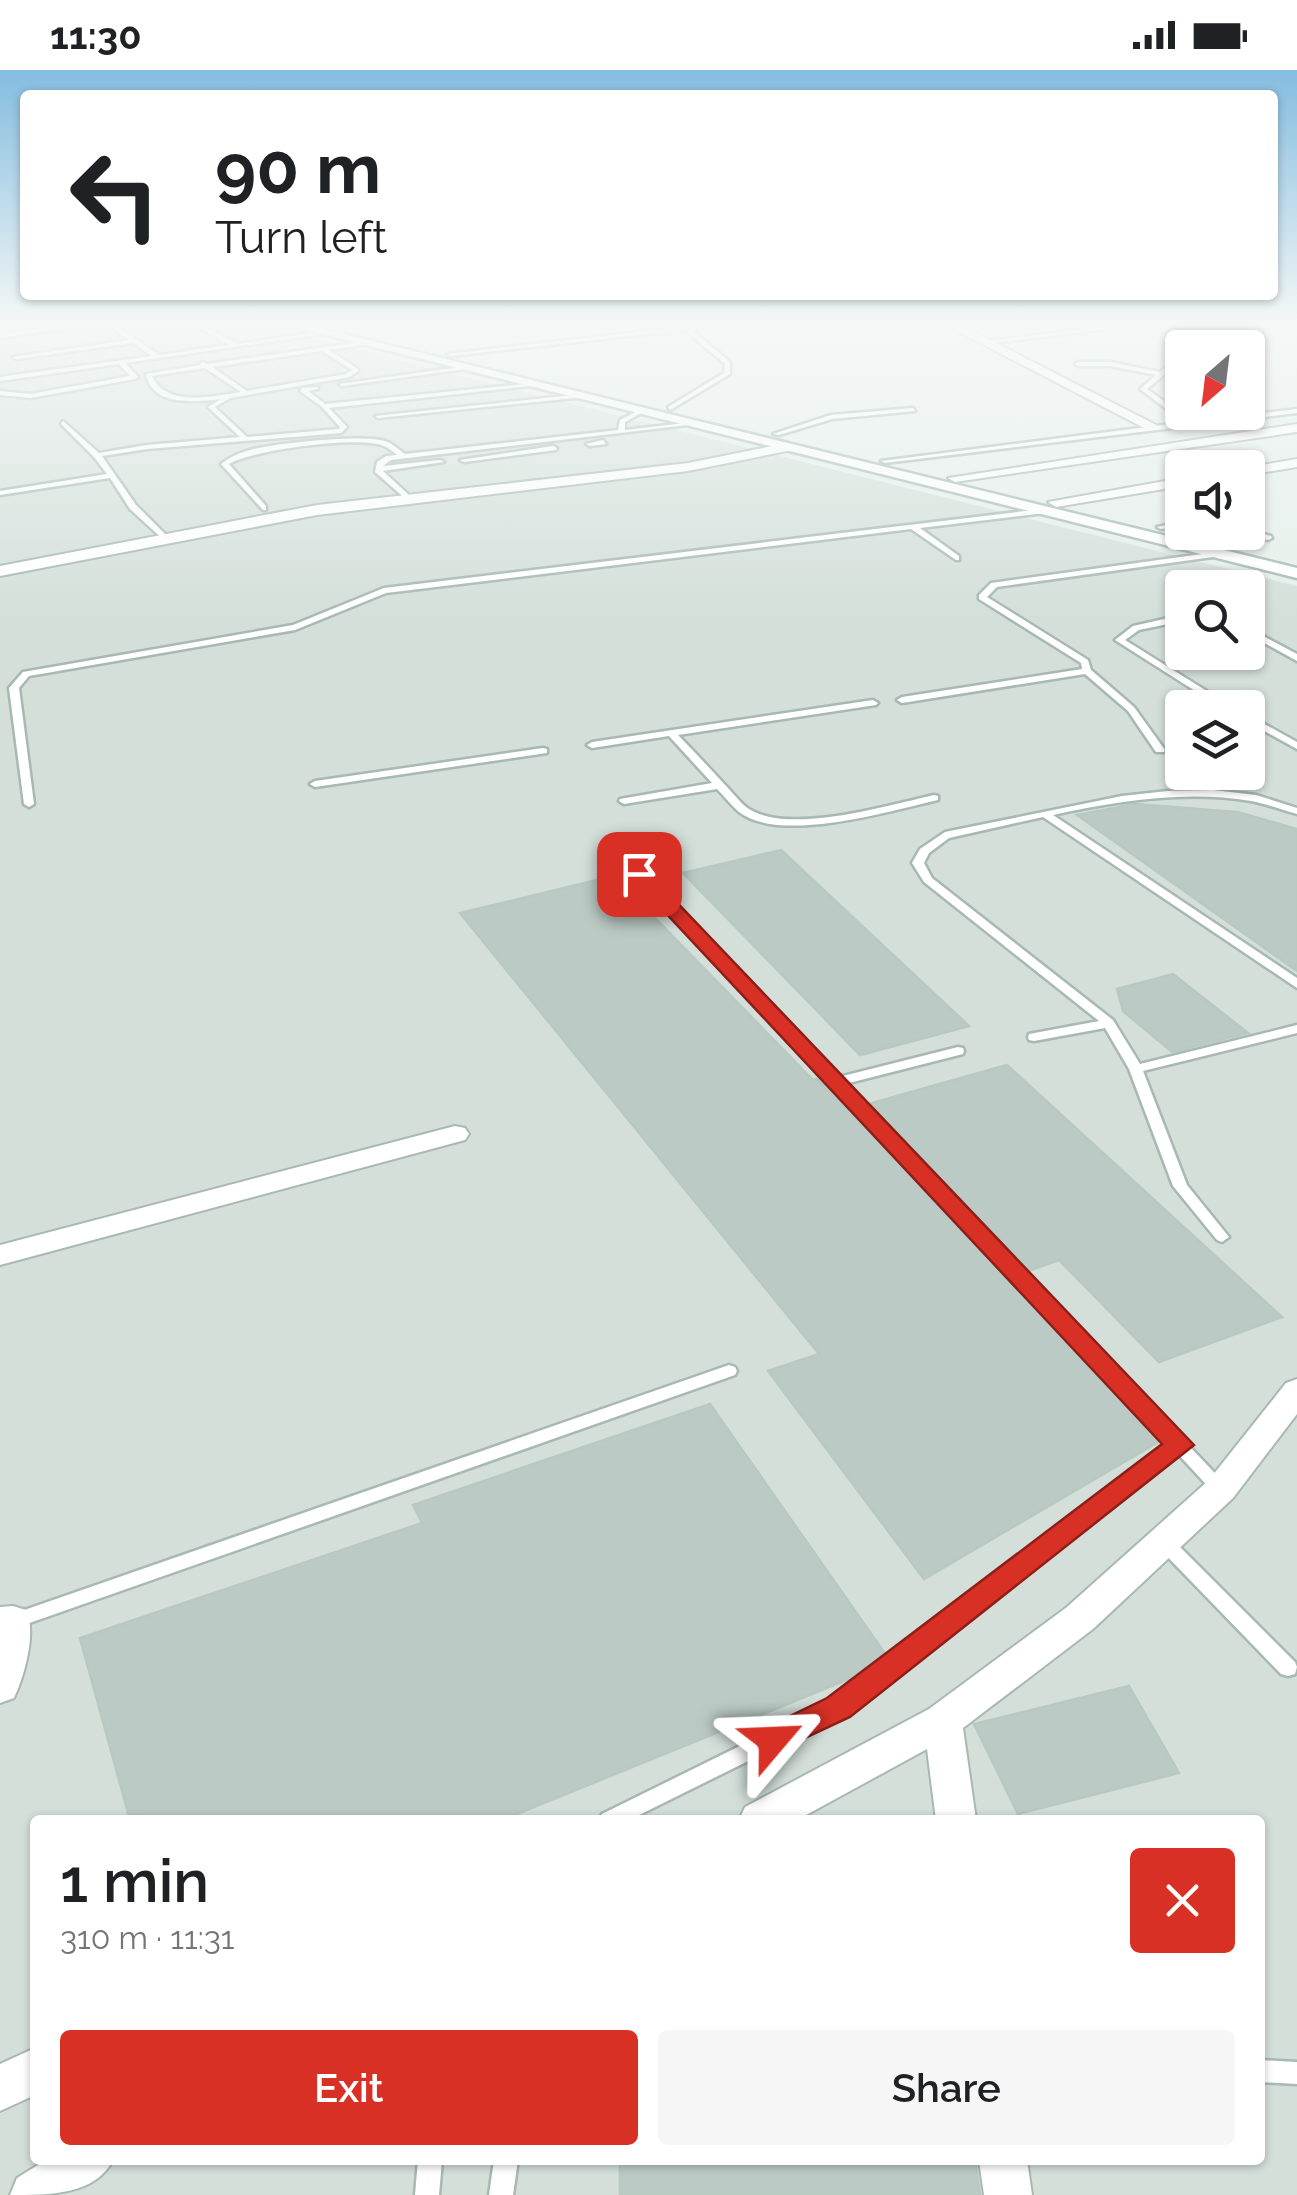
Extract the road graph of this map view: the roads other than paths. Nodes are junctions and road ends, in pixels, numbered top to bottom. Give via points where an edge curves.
1 (229, 422) edge
2 (339, 422) edge
3 (622, 422) edge
4 (687, 422) edge
5 (721, 422) edge
6 (822, 422) edge
7 (1143, 422) edge
8 (63, 423) dead end
9 (694, 424) junction
10 (1165, 425) edge
11 (1153, 427) junction
12 (1297, 428) edge
13 (620, 430) junction
14 (246, 439) junction
15 (789, 441) junction
16 (603, 442) dead end
17 (590, 444) dead end
18 (554, 448) dead end
19 (97, 455) junction
20 (402, 455) junction
21 (464, 460) dead end
22 (885, 461) junction
23 (440, 462) dead end
24 (1297, 463) edge
25 (1265, 468) edge
26 (379, 469) junction
27 (111, 476) junction
28 (955, 478) junction
29 (1165, 485) edge
30 (0, 493) edge
31 (408, 499) junction
32 (1049, 507) junction
33 (262, 508) dead end
34 (912, 526) junction
35 (1165, 527) edge
36 (1162, 528) junction
37 (1265, 537) edge
38 (1268, 538) dead end
39 (166, 540) junction
40 (1218, 554) junction
41 (956, 558) dead end
42 (1297, 560) edge
43 (0, 571) edge
44 (1297, 573) edge
45 (1165, 622) edge
46 (1265, 640) edge
47 (1297, 658) edge
48 (1165, 668) edge
49 (1168, 670) edge
50 (1087, 672) junction
51 (1201, 690) edge
52 (902, 700) dead end
53 (873, 703) dead end
54 (1265, 728) edge
55 (671, 733) junction
56 (592, 745) dead end
57 (1297, 746) edge
58 (1160, 750) dead end
59 (543, 751) dead end
60 (315, 784) dead end
61 (720, 785) junction
62 (934, 798) dead end
63 (624, 801) dead end
64 (29, 804) dead end
65 (1297, 811) edge
66 (1048, 816) junction
67 (639, 874) dead end
68 (1297, 984) edge
69 (1109, 1023) junction
70 (1297, 1029) edge
71 (1034, 1036) dead end
72 (958, 1051) dead end
73 (1136, 1070) junction
74 (840, 1081) junction
75 (455, 1134) dead end
76 (1222, 1237) dead end
77 (0, 1254) edge
78 (729, 1371) dead end
79 (1297, 1391) edge
80 (1180, 1445) junction
81 (1221, 1489) junction
82 (1164, 1541) junction
83 (6, 1622) edge
84 (1288, 1668) dead end
85 (0, 1687) edge
86 (942, 1721) junction
87 (619, 1815) edge
88 (769, 1815) edge
89 (955, 1815) edge
90 (1265, 2071) edge
91 (1297, 2072) edge
92 (30, 2073) edge
93 (0, 2088) edge
94 (430, 2165) edge
95 (505, 2165) edge
96 (1004, 2165) edge
97 (427, 2195) edge
98 (501, 2195) edge
99 (1008, 2195) edge

1 - 14 lane
2 - 14 lane via 341,431
3 - 13 lane
4 - 9 main road
5 - 15 main road
6 - 15 lane
7 - 11 street
8 - 19 lane
9 - 13 lane
9 - 15 main road
10 - 11 lane
11 - 22 lane
12 - 28 street
13 - 20 lane
14 - 19 lane
15 - 22 main road
15 - 31 street via 688,466
15 - 32 main road
16 - 17 lane
18 - 21 lane
19 - 27 lane
20 - 26 lane
20 - 33 lane via 366,441 228,459 224,464
22 - 28 main road
23 - 26 lane
24 - 25 street
26 - 31 lane
27 - 30 lane
27 - 39 lane
28 - 32 main road
29 - 32 street
31 - 39 street
32 - 34 lane
32 - 36 main road
32 - 40 main road
34 - 41 lane
34 - 64 lane via 384,591 295,627 26,674 14,688
35 - 36 lane
36 - 42 main road
37 - 38 lane
39 - 43 street
40 - 44 main road
40 - 50 lane via 1023,578 984,591 994,607 1085,662
45 - 48 lane via 1119,640
46 - 47 lane
49 - 51 lane
50 - 52 lane
50 - 58 lane via 1131,709
53 - 55 lane
54 - 57 lane
55 - 56 lane
55 - 61 lane
59 - 60 lane
61 - 62 lane via 744,811 782,824
61 - 63 lane
65 - 66 lane via 1272,800 1209,793
66 - 68 lane
66 - 69 lane via 945,836 918,863 928,880
67 - 74 lane
69 - 71 lane
69 - 73 lane
70 - 73 lane
72 - 74 lane
73 - 76 lane via 1180,1186
74 - 80 lane
75 - 77 street
78 - 83 lane
79 - 81 street
80 - 81 lane
80 - 87 lane via 838,1707
81 - 82 street
82 - 84 lane
82 - 86 street via 1080,1618
83 - 85 street
86 - 88 street
86 - 89 street
90 - 91 lane
92 - 93 street
94 - 97 lane
95 - 98 lane
96 - 99 street

